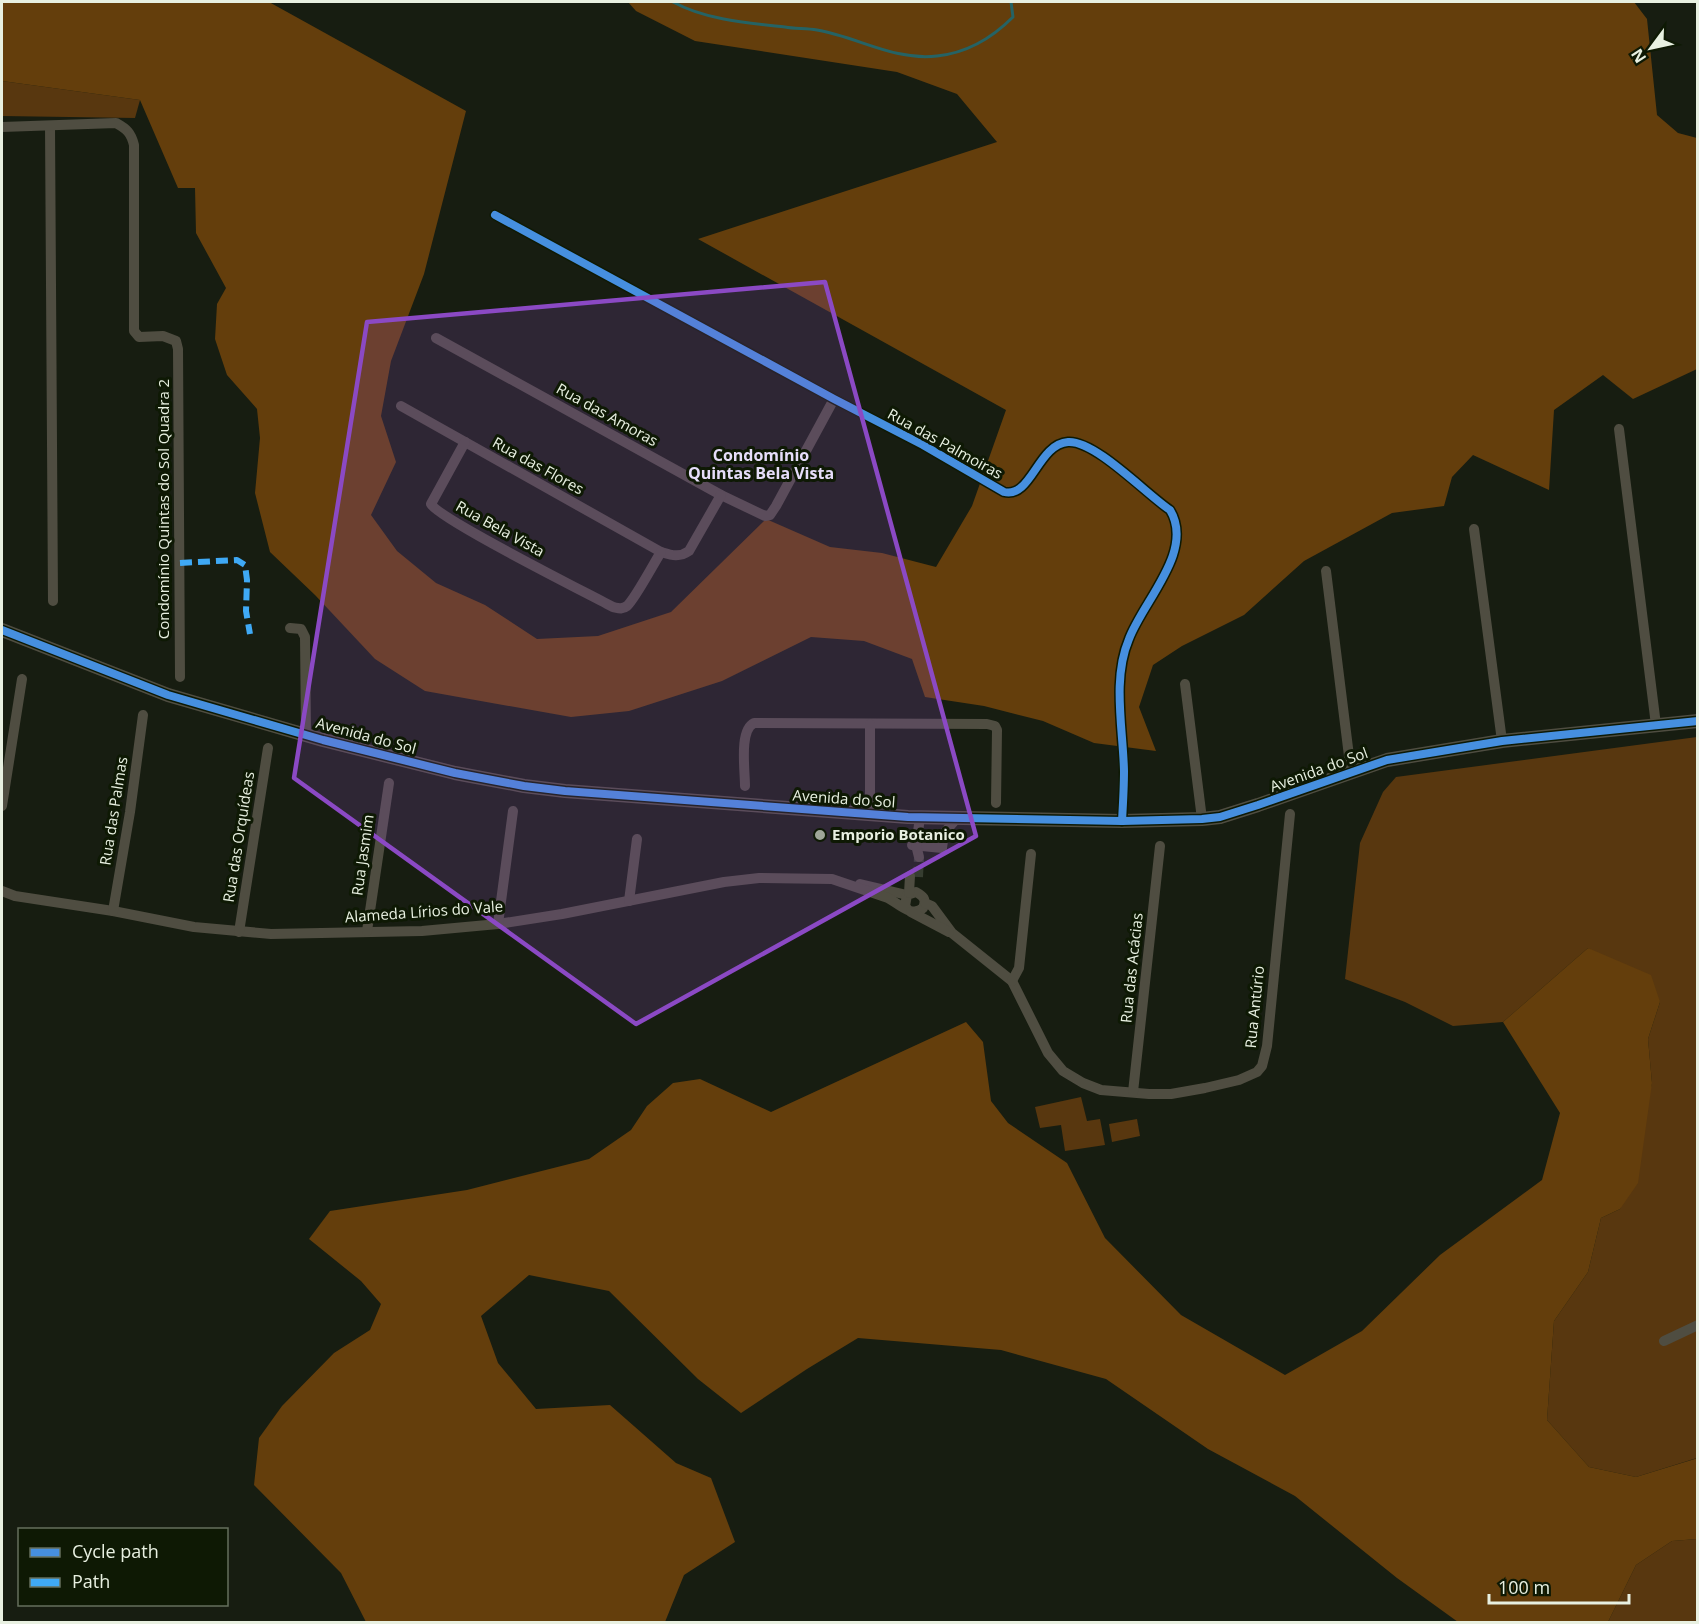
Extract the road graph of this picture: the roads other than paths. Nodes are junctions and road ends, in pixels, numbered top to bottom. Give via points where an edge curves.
1 (50, 126) junction
2 (2, 127) edge
3 (495, 215) dead end
4 (436, 338) dead end
5 (834, 399) junction
6 (400, 406) dead end
7 (1619, 429) dead end
8 (465, 442) junction
9 (721, 495) junction
10 (1474, 529) dead end
11 (661, 552) junction
12 (1326, 571) dead end
13 (53, 602) dead end
14 (290, 628) dead end
15 (2, 630) edge
16 (180, 677) dead end
17 (22, 679) dead end
18 (1185, 684) dead end
19 (142, 715) dead end
20 (1698, 720) edge
21 (870, 724) junction
22 (1656, 725) junction
23 (306, 735) junction
24 (1502, 741) junction
25 (268, 748) dead end
26 (1351, 771) junction
27 (389, 783) dead end
28 (745, 786) dead end
29 (996, 803) dead end
30 (2, 806) edge
31 (513, 811) dead end
32 (1290, 813) dead end
33 (870, 814) junction
34 (914, 817) junction
35 (940, 818) junction
36 (957, 818) junction
37 (1202, 819) junction
38 (1122, 821) junction
39 (636, 838) dead end
40 (1160, 846) dead end
41 (939, 848) junction
42 (1031, 854) dead end
43 (914, 876) tunnel mouth
44 (848, 884) junction
45 (2, 891) edge
46 (911, 893) junction
47 (629, 901) junction
48 (925, 903) junction
49 (113, 911) junction
50 (910, 911) junction
51 (498, 924) junction
52 (367, 931) junction
53 (239, 932) junction
54 (952, 933) junction
55 (1011, 981) junction
56 (1133, 1092) junction
57 (1698, 1325) edge
58 (1664, 1341) dead end

1 - 2 street
1 - 13 street
1 - 16 street, Condomínio Quintas do Sol Quadra 2 via 116,123 131,134 134,146 134,331 145,338 163,336 176,341 178,349
3 - 5 street, Rua das Palmoiras
4 - 9 street, Rua das Amoras
5 - 9 street, Rua das Amoras via 770,515
5 - 38 street, Rua das Palmoiras via 1010,494 1026,483 1055,446 1080,443 1108,460 1170,510 1178,537 1172,561 1124,651 1120,678
6 - 8 street, Rua das Flores
7 - 22 street
8 - 11 street, Rua das Flores
8 - 11 street, Rua Bela Vista via 432,499 433,507 471,531 620,609 632,600
9 - 11 street via 689,551 679,556
10 - 24 street
12 - 26 street
14 - 23 street via 301,629 305,637
15 - 23 street, Avenida do Sol via 168,695
17 - 30 street
18 - 37 street
19 - 49 street, Rua das Palmas
20 - 22 street, Avenida do Sol
21 - 28 street via 750,724 745,732
21 - 29 street via 995,726
21 - 33 street
22 - 24 street, Avenida do Sol
23 - 33 street, Avenida do Sol via 524,786
24 - 26 street, Avenida do Sol via 1387,760
25 - 53 street, Rua das Orquídeas
26 - 37 street, Avenida do Sol via 1258,805
27 - 52 street, Rua Jasmim
31 - 51 street
32 - 56 street, Rua Antúrio via 1262,1066 1250,1076 1205,1088 1171,1094
33 - 34 street, Avenida do Sol
34 - 35 street, Avenida do Sol
34 - 41 street via 911,823 915,851
35 - 36 street, Avenida do Sol
35 - 41 street
36 - 38 street, Avenida do Sol
36 - 41 street via 944,833
37 - 38 street, Avenida do Sol
39 - 47 street
40 - 56 street, Rua das Acácias
42 - 55 street via 1019,968
43 - 46 street
44 - 46 street, Alameda Lírios do Vale
44 - 47 street, Alameda Lírios do Vale via 832,879 759,878
44 - 50 street, Alameda Lírios do Vale via 888,898
45 - 49 street, Alameda Lírios do Vale
46 - 48 street via 922,895
46 - 50 street via 905,906
47 - 51 street, Alameda Lírios do Vale
48 - 50 street via 920,911
48 - 54 street via 932,906
49 - 53 street, Alameda Lírios do Vale
50 - 54 street, Alameda Lírios do Vale
51 - 52 street, Alameda Lírios do Vale
52 - 53 street, Alameda Lírios do Vale
54 - 55 street, Rua Antúrio
55 - 56 street, Rua Antúrio via 1056,1064 1073,1078 1101,1090
57 - 58 street

